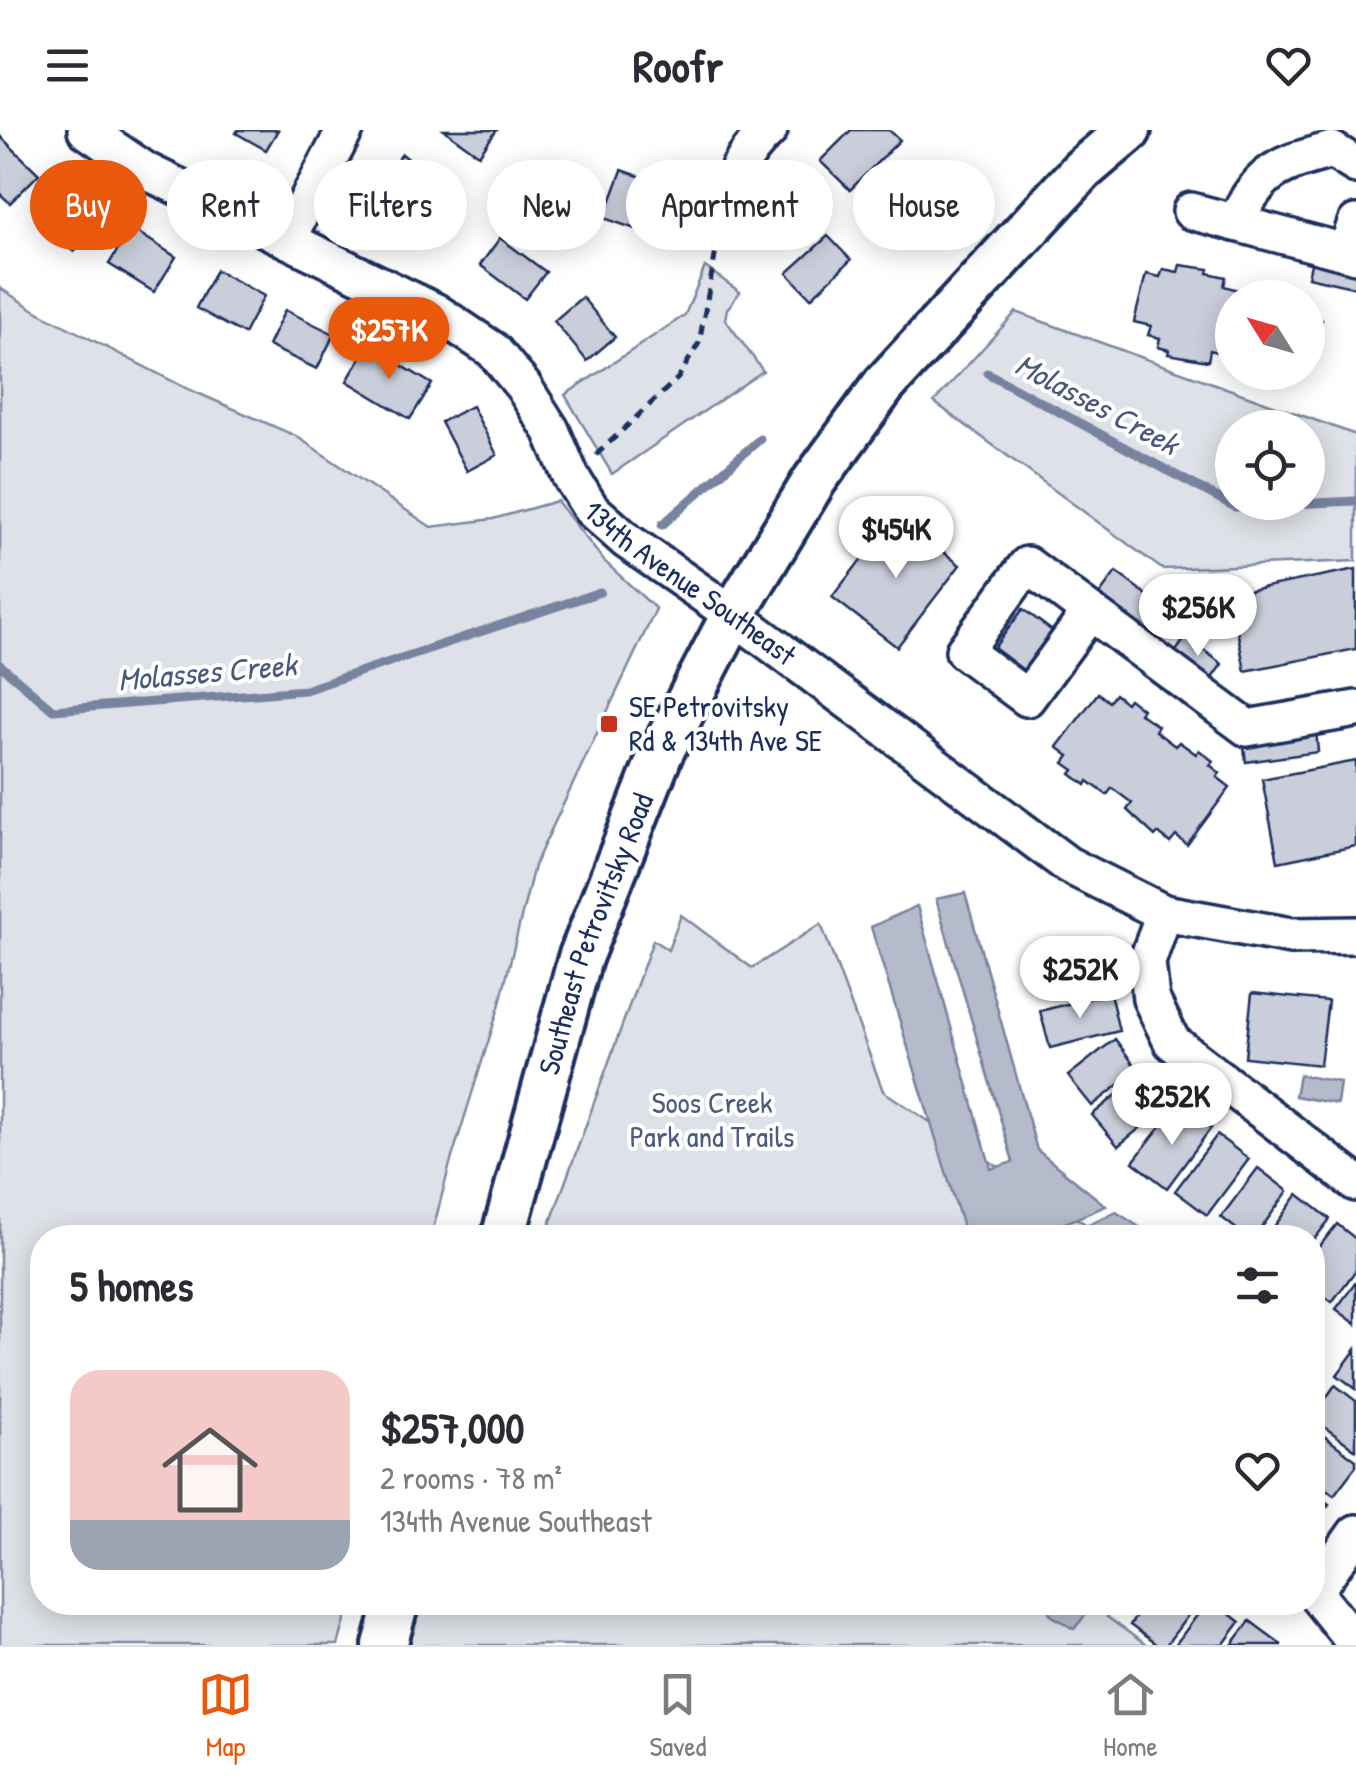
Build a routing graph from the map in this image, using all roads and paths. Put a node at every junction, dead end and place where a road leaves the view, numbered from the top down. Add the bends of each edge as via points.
1 (86, 130) edge
2 (344, 130) edge
3 (768, 130) edge
4 (1129, 130) edge
5 (744, 160) edge
6 (1356, 165) edge
7 (167, 181) edge
8 (1191, 211) dead end
9 (1235, 223) junction
10 (294, 226) edge
11 (294, 242) edge
12 (1353, 243) edge
13 (716, 250) edge
14 (571, 476) junction
15 (1090, 612) dead end
16 (733, 615) junction
17 (1356, 710) edge
18 (1164, 913) junction
19 (1356, 934) edge
20 (1356, 1183) edge
21 (507, 1225) edge
22 (1356, 1533) edge
23 (1325, 1576) edge
24 (1325, 1607) edge
25 (393, 1615) edge
26 (1356, 1644) edge
27 (385, 1645) edge

1 - 7 street, 134th Avenue Southeast
2 - 10 street
3 - 5 street
4 - 16 main road, Southeast Petrovitsky Road via 1082,170 884,385 814,481
6 - 9 street via 1332,150 1280,165 1249,194
8 - 9 street
9 - 12 street
11 - 14 street, 134th Avenue Southeast via 436,312 493,350 551,430
13 - 14 path via 700,344 653,404
14 - 16 street, 134th Avenue Southeast via 590,509 627,541
15 - 17 street via 1248,728
16 - 18 street, 134th Avenue Southeast via 1068,864
16 - 21 main road, Southeast Petrovitsky Road via 661,752 580,958
18 - 19 street, 134th Avenue Southeast via 1291,936
18 - 20 street via 1147,962 1151,999 1172,1042
22 - 23 street
24 - 26 street
25 - 27 main road

